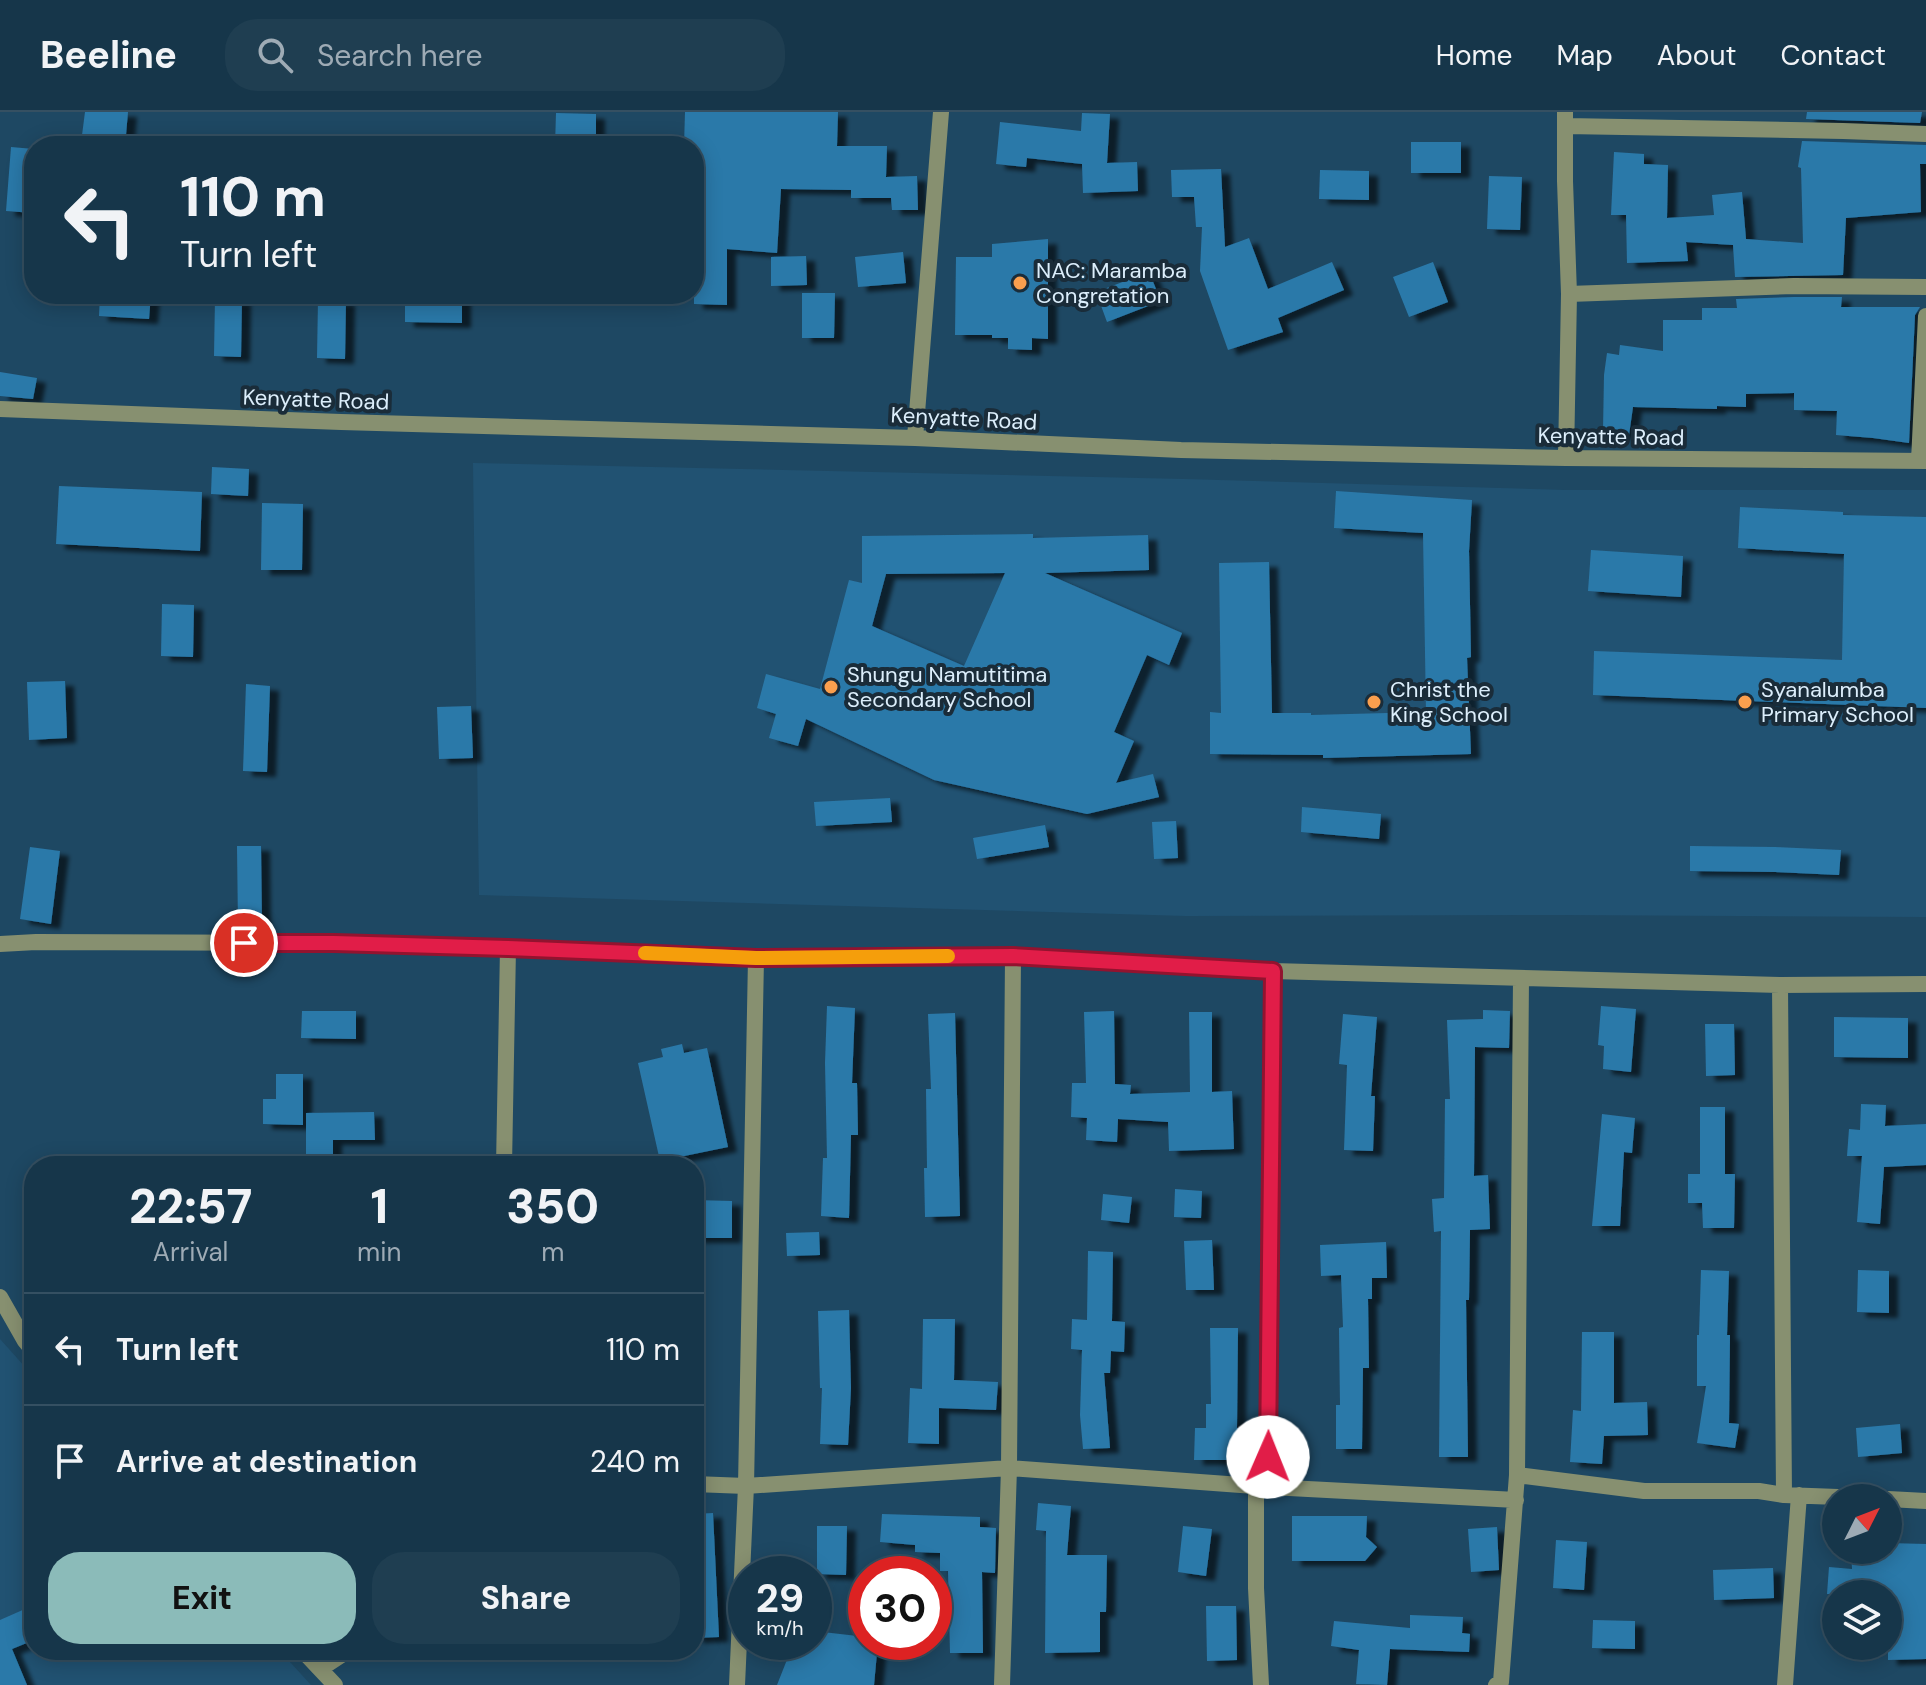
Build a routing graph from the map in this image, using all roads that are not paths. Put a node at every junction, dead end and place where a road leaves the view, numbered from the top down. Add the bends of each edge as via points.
1 (941, 112) edge
2 (1566, 119) edge
3 (1926, 134) edge
4 (1926, 287) edge
5 (1569, 294) junction
6 (1926, 316) edge
7 (0, 409) edge
8 (915, 438) junction
9 (1566, 458) junction
10 (1923, 461) edge
11 (0, 944) edge
12 (508, 948) junction
13 (1013, 956) junction
14 (756, 958) junction
15 (1273, 971) junction
16 (1521, 978) junction
17 (1926, 984) edge
18 (1780, 985) junction
19 (504, 1156) edge
20 (0, 1297) edge
21 (24, 1339) edge
22 (1009, 1468) junction
23 (1517, 1475) junction
24 (704, 1484) edge
25 (746, 1486) junction
26 (1262, 1487) junction
27 (1792, 1495) junction
28 (1822, 1496) edge
29 (1516, 1500) junction
30 (1902, 1500) edge
31 (1926, 1501) edge
32 (311, 1660) edge
33 (334, 1660) edge
34 (320, 1669) junction
35 (1500, 1684) edge
36 (335, 1685) edge
37 (737, 1685) edge
38 (1002, 1685) edge
39 (1261, 1685) edge
40 (1785, 1685) edge

1 - 8 street
2 - 3 street
2 - 5 street
4 - 5 street
5 - 9 street
6 - 10 street
7 - 8 street, Kenyatte Road
8 - 9 street, Kenyatte Road
9 - 10 street, Kenyatte Road
11 - 12 street
12 - 14 street
12 - 19 street
13 - 14 street
13 - 15 street
13 - 22 street
14 - 25 street
15 - 16 street
15 - 26 street
16 - 18 street
16 - 23 street
17 - 18 street
18 - 27 street
20 - 21 street
22 - 25 street
22 - 26 street
22 - 38 street
23 - 27 street via 1644,1491
23 - 29 street
24 - 25 street
25 - 37 street
26 - 29 street
26 - 39 street via 1256,1588
27 - 28 street
27 - 40 street
29 - 35 street
30 - 31 street
32 - 34 street
33 - 34 street
34 - 36 street

